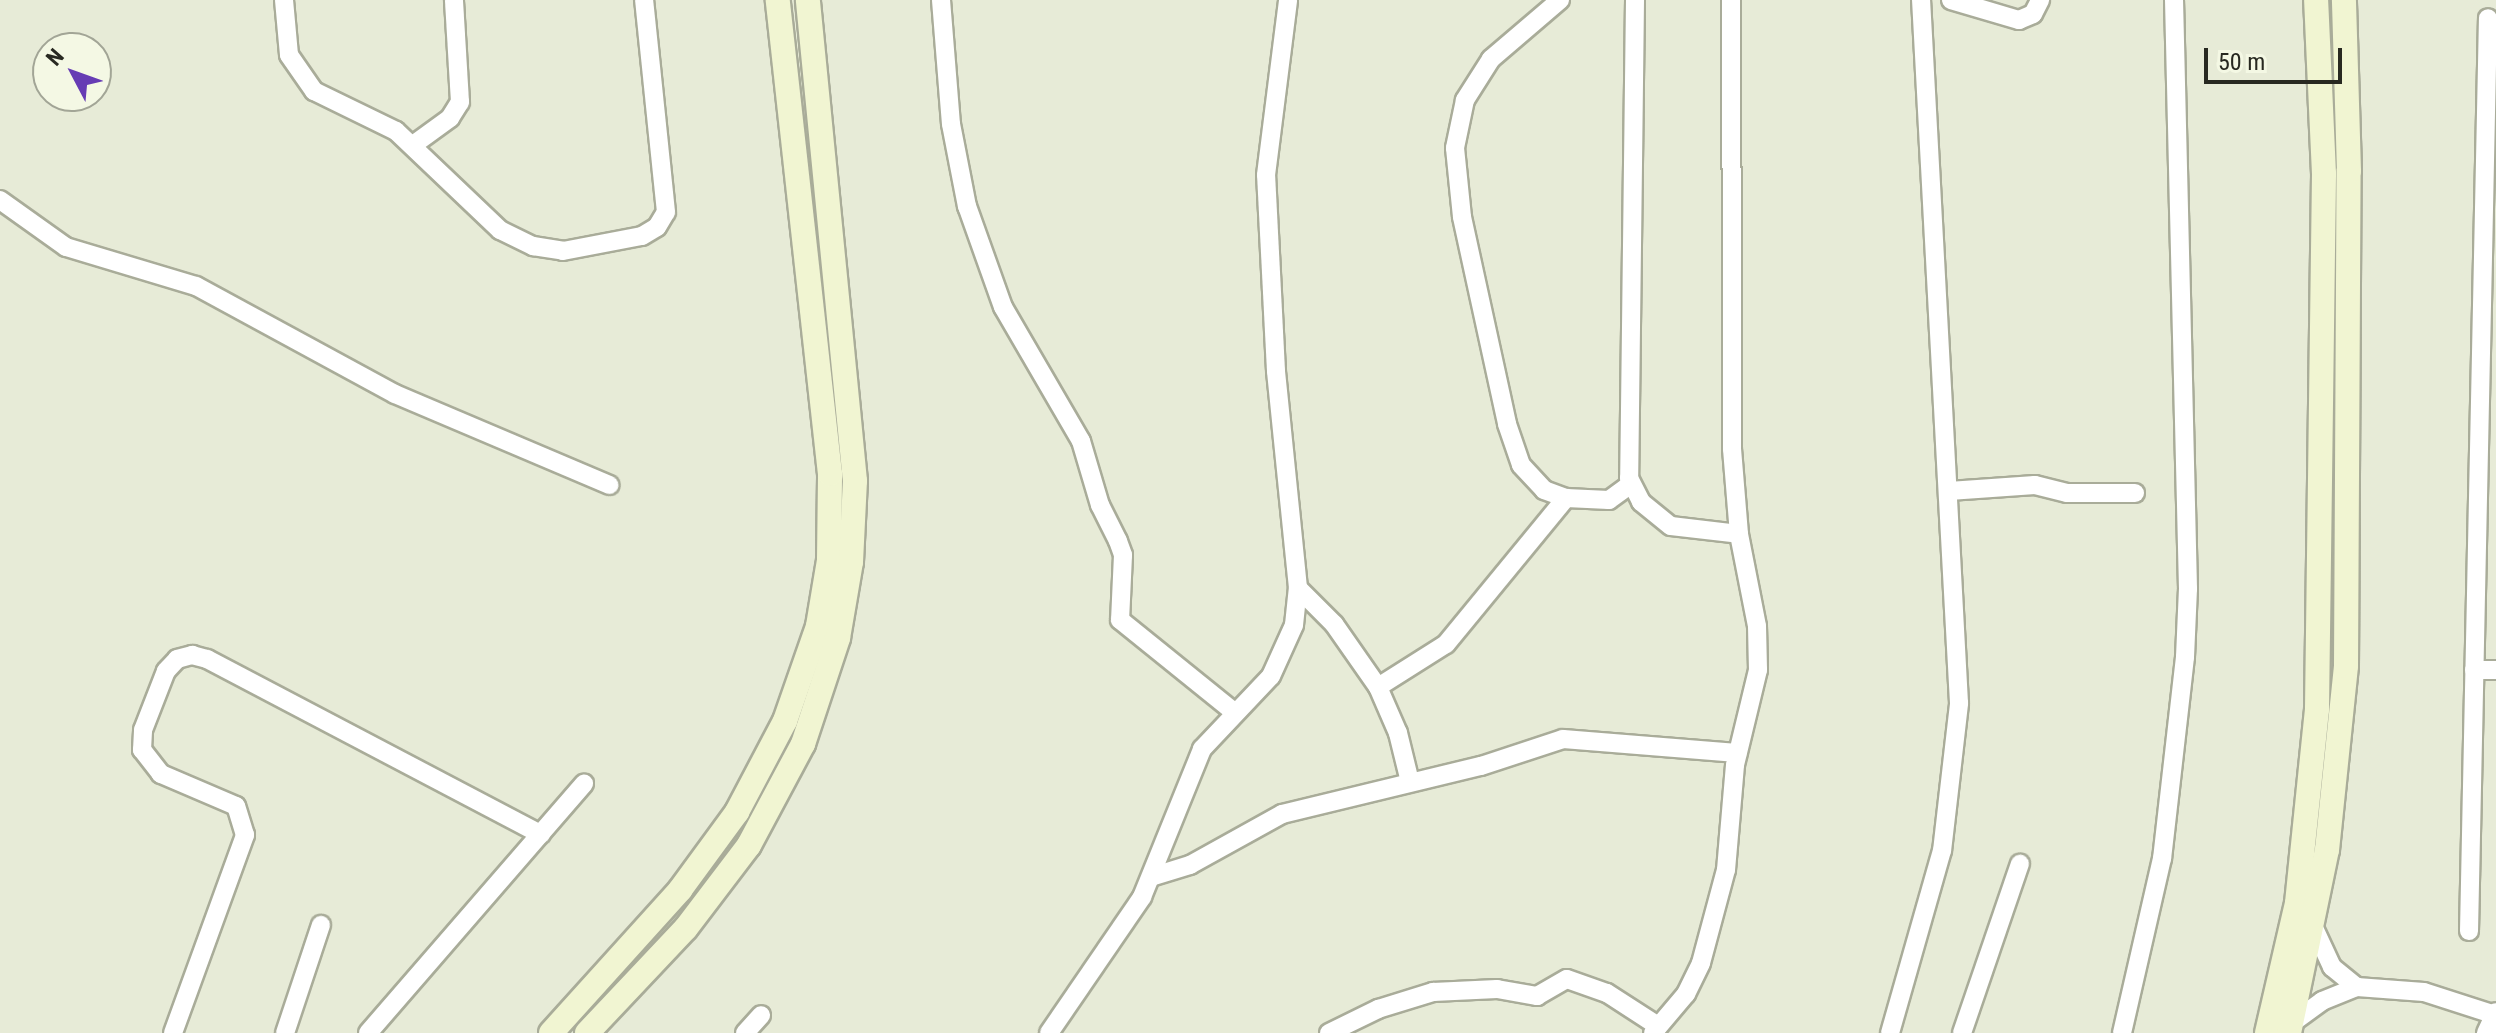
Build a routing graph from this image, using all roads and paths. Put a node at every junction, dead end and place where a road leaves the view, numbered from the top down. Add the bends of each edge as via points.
1 (284, 0) edge
2 (454, 0) edge
3 (644, 0) edge
4 (778, 0) edge
5 (808, 0) edge
6 (941, 0) edge
7 (1288, 0) edge
8 (1560, 0) edge
9 (1635, 0) edge
10 (1731, 0) edge
11 (1921, 0) edge
12 (1951, 0) edge
13 (2040, 0) edge
14 (2174, 0) edge
15 (2316, 0) edge
16 (2344, 0) edge
17 (2488, 18) dead end
18 (2492, 92) edge
19 (413, 145) junction
20 (0, 200) edge
21 (1631, 484) junction
22 (609, 485) dead end
23 (1949, 491) junction
24 (2135, 493) dead end
25 (1566, 498) junction
26 (1739, 534) junction
27 (1298, 588) junction
28 (2474, 670) junction
29 (2496, 670) edge
30 (1378, 687) junction
31 (1234, 712) junction
32 (1737, 753) junction
33 (1410, 782) junction
34 (584, 784) dead end
35 (541, 834) junction
36 (2020, 864) dead end
37 (1151, 877) junction
38 (321, 925) dead end
39 (2314, 928) junction
40 (2469, 931) dead end
41 (2357, 987) junction
42 (2495, 1013) edge
43 (761, 1015) dead end
44 (2290, 1028) edge
45 (1656, 1030) edge
46 (173, 1033) edge
47 (285, 1033) edge
48 (368, 1033) edge
49 (551, 1033) edge
50 (587, 1033) edge
51 (745, 1033) edge
52 (1049, 1033) edge
53 (1329, 1033) edge
54 (1890, 1033) edge
55 (1962, 1033) edge
56 (2122, 1033) edge
57 (2267, 1033) edge
58 (2486, 1033) edge

1 - 19 street via 289,55 305,84
2 - 19 street via 460,102 450,118
3 - 19 street via 667,199 662,220 650,232 588,250 533,246 483,218
4 - 49 street via 830,474 829,560 818,626 785,721 737,812 680,890
5 - 50 street via 855,481 851,562 838,638 803,744 749,845 686,928
6 - 31 street via 951,124 967,206 1003,307 1081,441 1100,505 1118,541 1123,555 1120,620
7 - 27 street via 1266,175 1276,371
8 - 25 street via 1481,72 1465,100 1455,148 1462,217 1510,439 1529,476 1544,490
9 - 21 street via 1627,459
10 - 26 street via 1732,449
11 - 23 street
12 - 13 street via 2019,20 2033,14
14 - 56 street via 2188,589 2185,657 2162,859
15 - 57 street via 2324,174 2317,709 2297,903
16 - 39 street via 2349,171 2346,666 2336,789
17 - 18 street
18 - 28 street
20 - 22 street via 66,247 196,286 395,394
21 - 25 street via 1609,500
21 - 26 street via 1650,513 1671,526
23 - 24 street via 2035,485 2067,493
23 - 54 street via 1958,653 1952,789 1932,897
25 - 30 street via 1460,630 1430,657
26 - 32 street via 1758,648 1755,692
27 - 30 street via 1334,624
27 - 31 street via 1294,625 1280,660
28 - 29 street
28 - 40 street
30 - 33 street
31 - 37 street via 1193,764
32 - 33 street via 1582,736
32 - 45 street via 1726,870 1701,963 1686,994
33 - 37 street via 1282,814 1190,865
34 - 35 street
35 - 46 street via 207,659 177,659 166,671 143,730 142,750 161,774 236,806 245,835
35 - 48 street
36 - 55 street
37 - 52 street via 1117,938
38 - 47 street
39 - 41 street via 2332,967
39 - 44 street
41 - 42 street via 2424,992
41 - 44 street via 2322,1001
42 - 58 street
43 - 51 street
45 - 53 street via 1607,993 1567,979 1537,996 1497,989 1433,992 1378,1009

